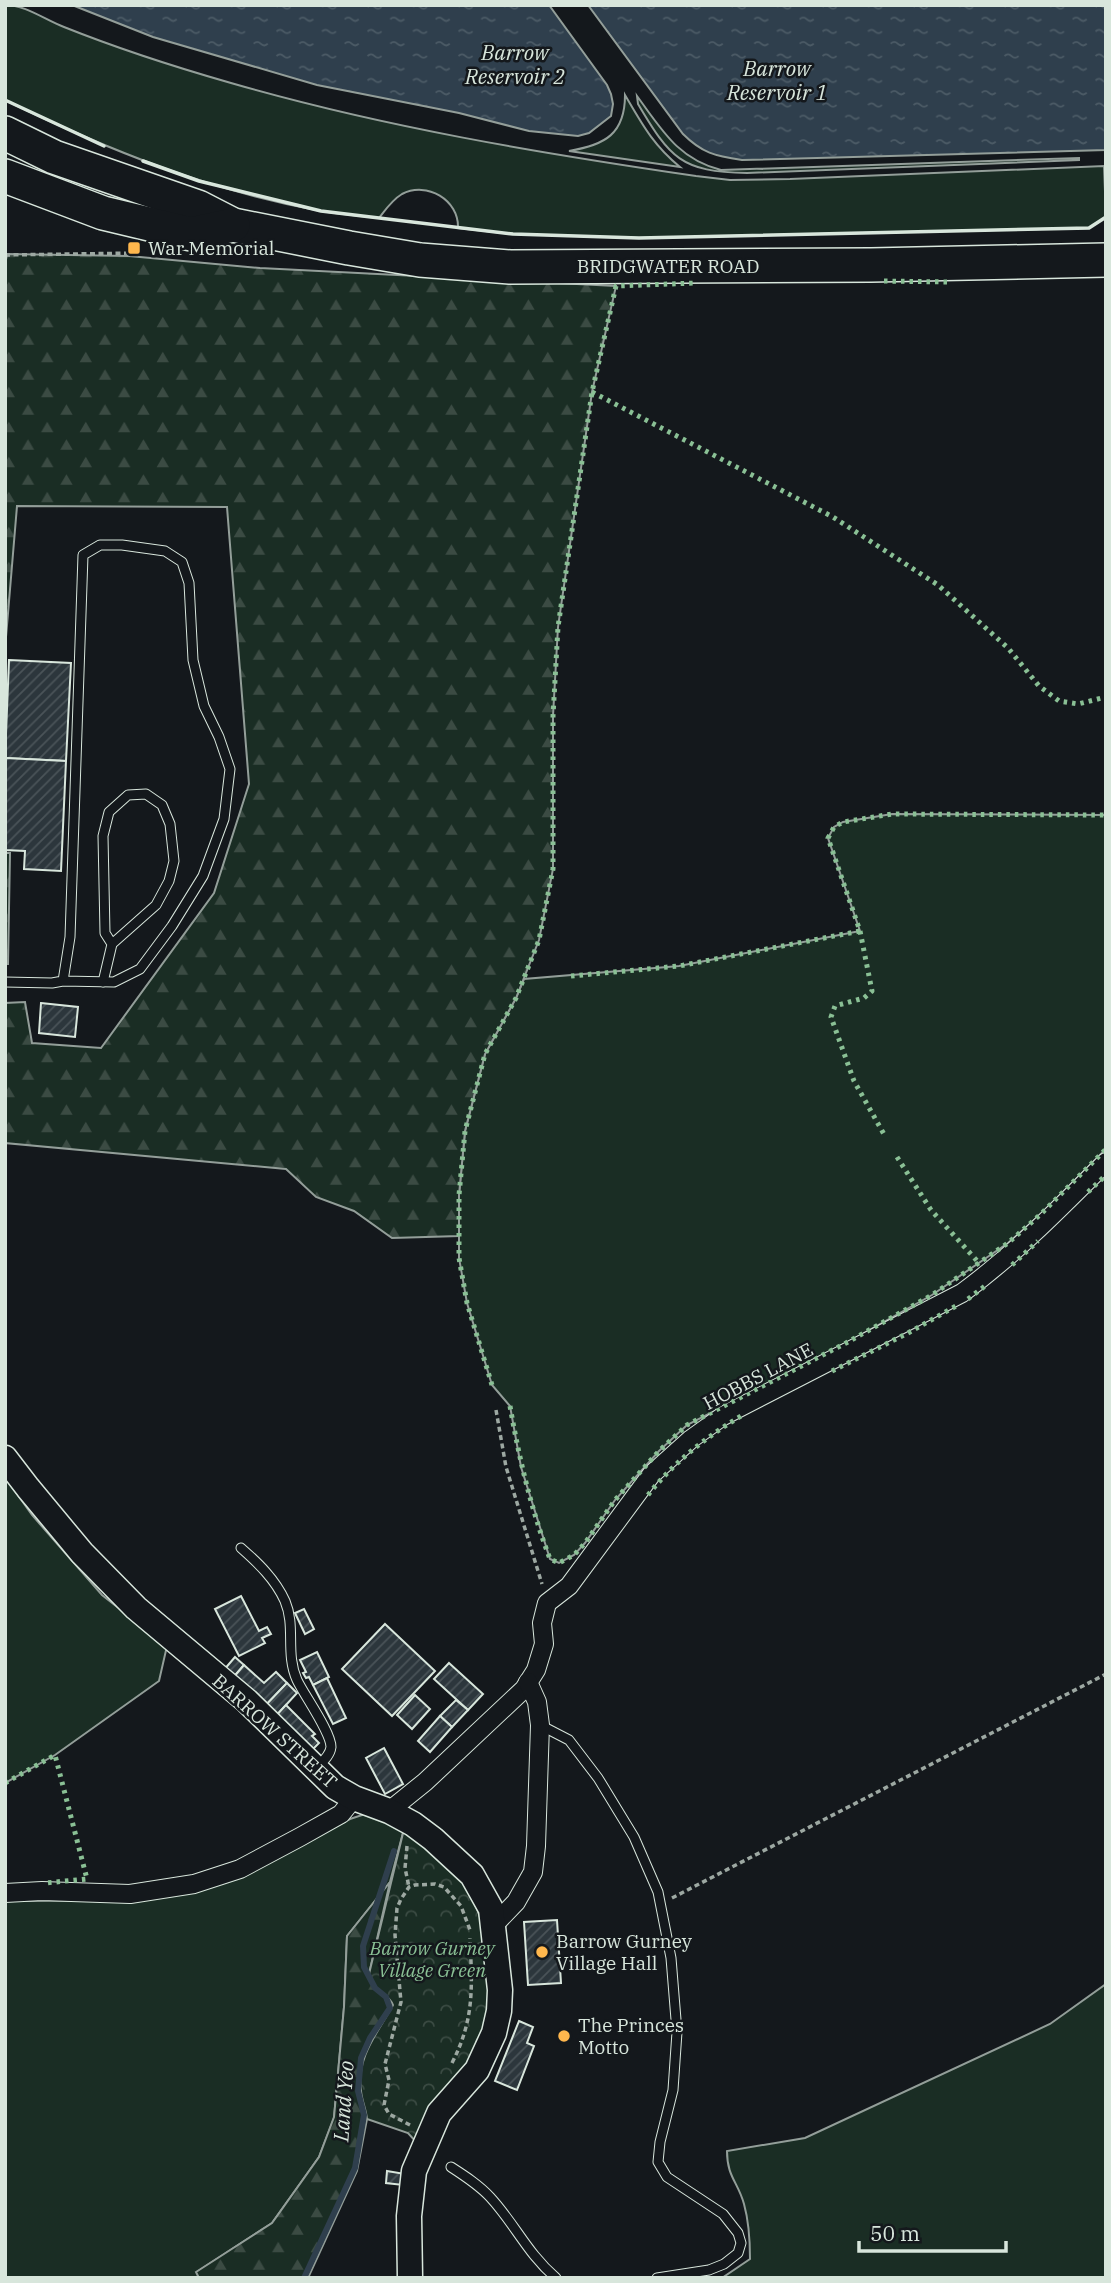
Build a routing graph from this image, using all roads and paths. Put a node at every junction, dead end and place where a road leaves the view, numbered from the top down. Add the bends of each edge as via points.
1 (5, 119) edge
2 (5, 133) edge
3 (54, 157) junction
4 (6, 172) edge
5 (198, 207) junction
6 (141, 223) junction
7 (233, 225) junction
8 (5, 255) edge
9 (1106, 260) edge
10 (112, 944) junction
11 (63, 981) junction
12 (5, 982) edge
13 (103, 982) junction
14 (1106, 1162) edge
15 (496, 1410) dead end
16 (5, 1458) edge
17 (241, 1548) dead end
18 (547, 1603) junction
19 (1106, 1674) edge
20 (528, 1682) junction
21 (540, 1725) junction
22 (315, 1769) junction
23 (354, 1798) junction
24 (389, 1811) junction
25 (413, 1824) junction
26 (409, 1887) junction
27 (5, 1893) edge
28 (660, 1904) junction
29 (494, 1925) junction
30 (451, 2065) dead end
31 (419, 2125) junction
32 (452, 2167) dead end
33 (410, 2278) edge
34 (556, 2278) edge
35 (657, 2278) edge

1 - 5 highway via 173,190
2 - 3 highway, BRIDGWATER ROAD
3 - 4 highway
3 - 5 highway, BRIDGWATER ROAD
4 - 6 highway, BRIDGWATER ROAD via 79,206
5 - 7 highway, BRIDGWATER ROAD
6 - 7 highway, BRIDGWATER ROAD via 191,234
6 - 8 path via 136,253
7 - 9 highway, BRIDGWATER ROAD via 408,258 510,267
10 - 10 lane via 156,905 174,861 170,824 162,805 146,794 128,795 109,812 103,836 105,933
10 - 13 lane
11 - 12 lane
11 - 13 lane
11 - 13 lane via 70,937 83,555 100,545 122,545 165,551 182,562 189,583 193,660 204,706 230,769 224,820 203,876 140,969 114,982
14 - 18 street, HOBBS LANE via 1040,1228 962,1293 723,1416 691,1439 651,1475 569,1586
15 - 18 path via 506,1467
16 - 22 main road, BARROW STREET via 111,1584 247,1701
17 - 22 lane via 265,1569 285,1601 289,1653 297,1679 331,1746
18 - 20 street via 542,1623 544,1644
19 - 28 path
20 - 21 street
20 - 24 street via 460,1750
21 - 28 lane via 569,1740 598,1778 634,1837
21 - 29 street via 533,1872 516,1902
22 - 23 main road, BARROW STREET
23 - 24 main road, BARROW STREET
23 - 27 street via 341,1814 300,1837 240,1869 194,1884 130,1894
24 - 25 main road, BARROW STREET
25 - 26 path via 405,1868
25 - 29 main road, BARROW STREET via 471,1875 491,1909
26 - 30 path via 444,1887 467,1917 472,1994 467,2031
26 - 31 path via 397,1908 395,1945 401,2002 385,2064 389,2080 384,2105 389,2114
28 - 35 lane via 671,1958 677,2032 673,2090 658,2162 667,2177 723,2214 741,2243 738,2253 724,2264
29 - 31 main road, BARROW STREET via 500,1990 494,2033 477,2070 439,2113
31 - 33 main road, BARROW STREET via 409,2216
32 - 34 lane via 491,2198 537,2261

